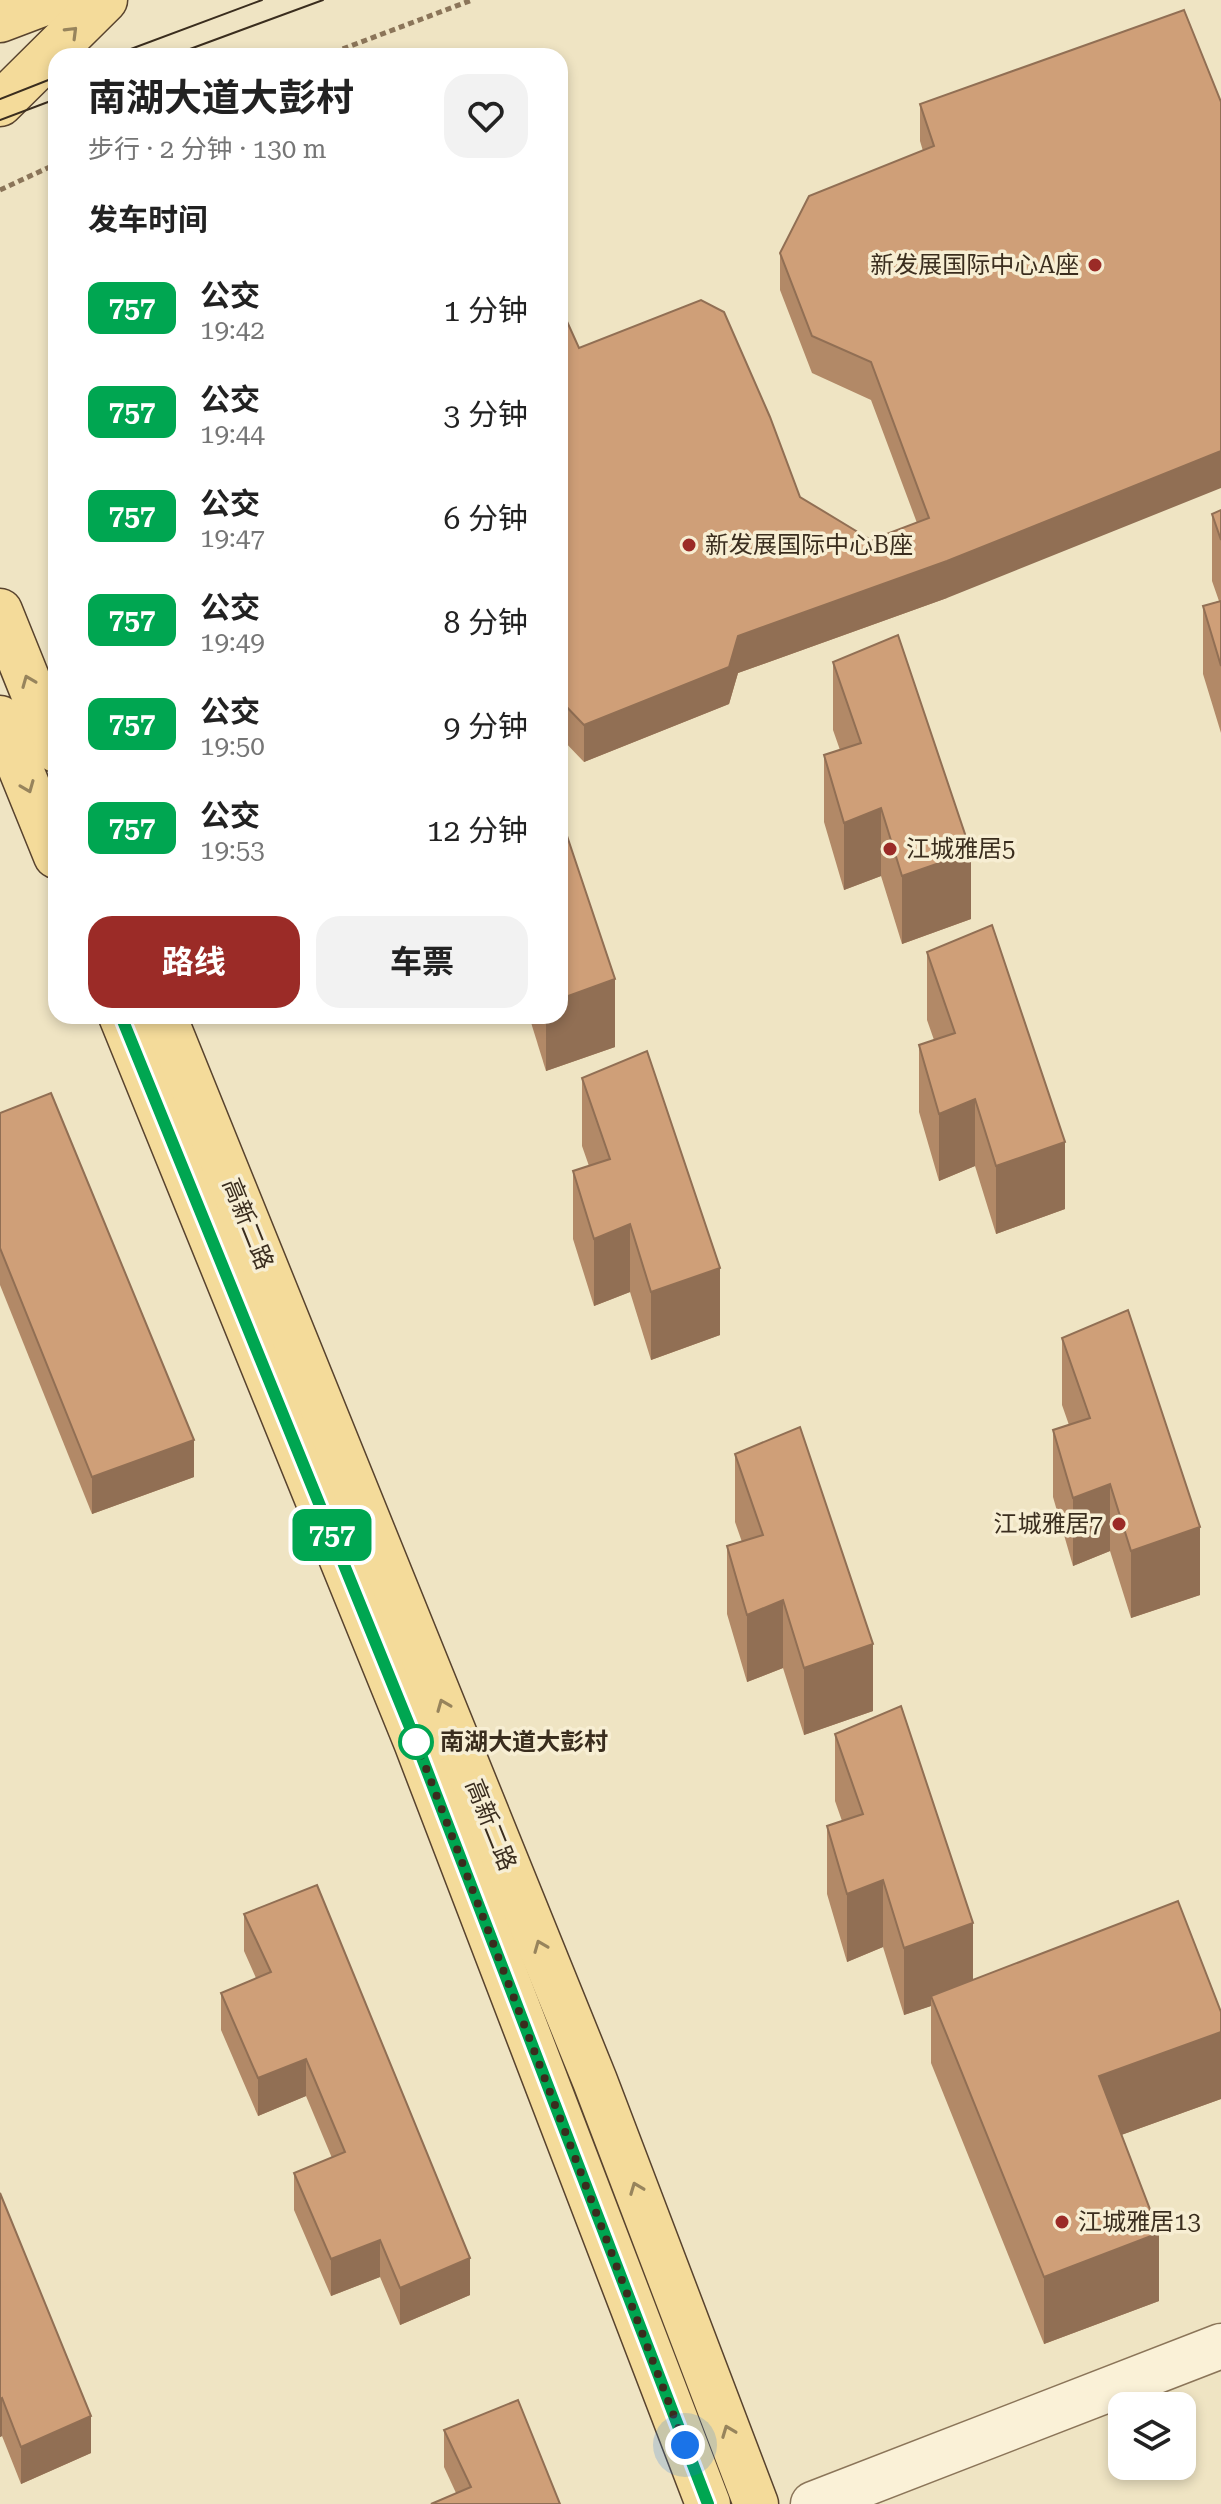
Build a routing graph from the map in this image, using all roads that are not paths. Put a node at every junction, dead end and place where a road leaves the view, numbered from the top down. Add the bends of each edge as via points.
1 (53, 0) edge
2 (105, 0) edge
3 (0, 20) edge
4 (57, 48) edge
5 (48, 56) edge
6 (0, 104) edge
7 (0, 611) edge
8 (0, 718) edge
9 (48, 730) edge
10 (48, 836) edge
11 (124, 1024) edge
12 (167, 1024) edge
13 (1221, 2346) edge
14 (708, 2504) edge
15 (756, 2504) edge
16 (813, 2504) edge

1 - 3 main road
4 -> 2 main road
6 -> 5 main road
9 -> 7 main road
8 -> 10 main road
11 - 14 main road, 高新二路 via 416,1742
15 -> 12 main road, 高新二路 via 595,2081
13 - 16 street

